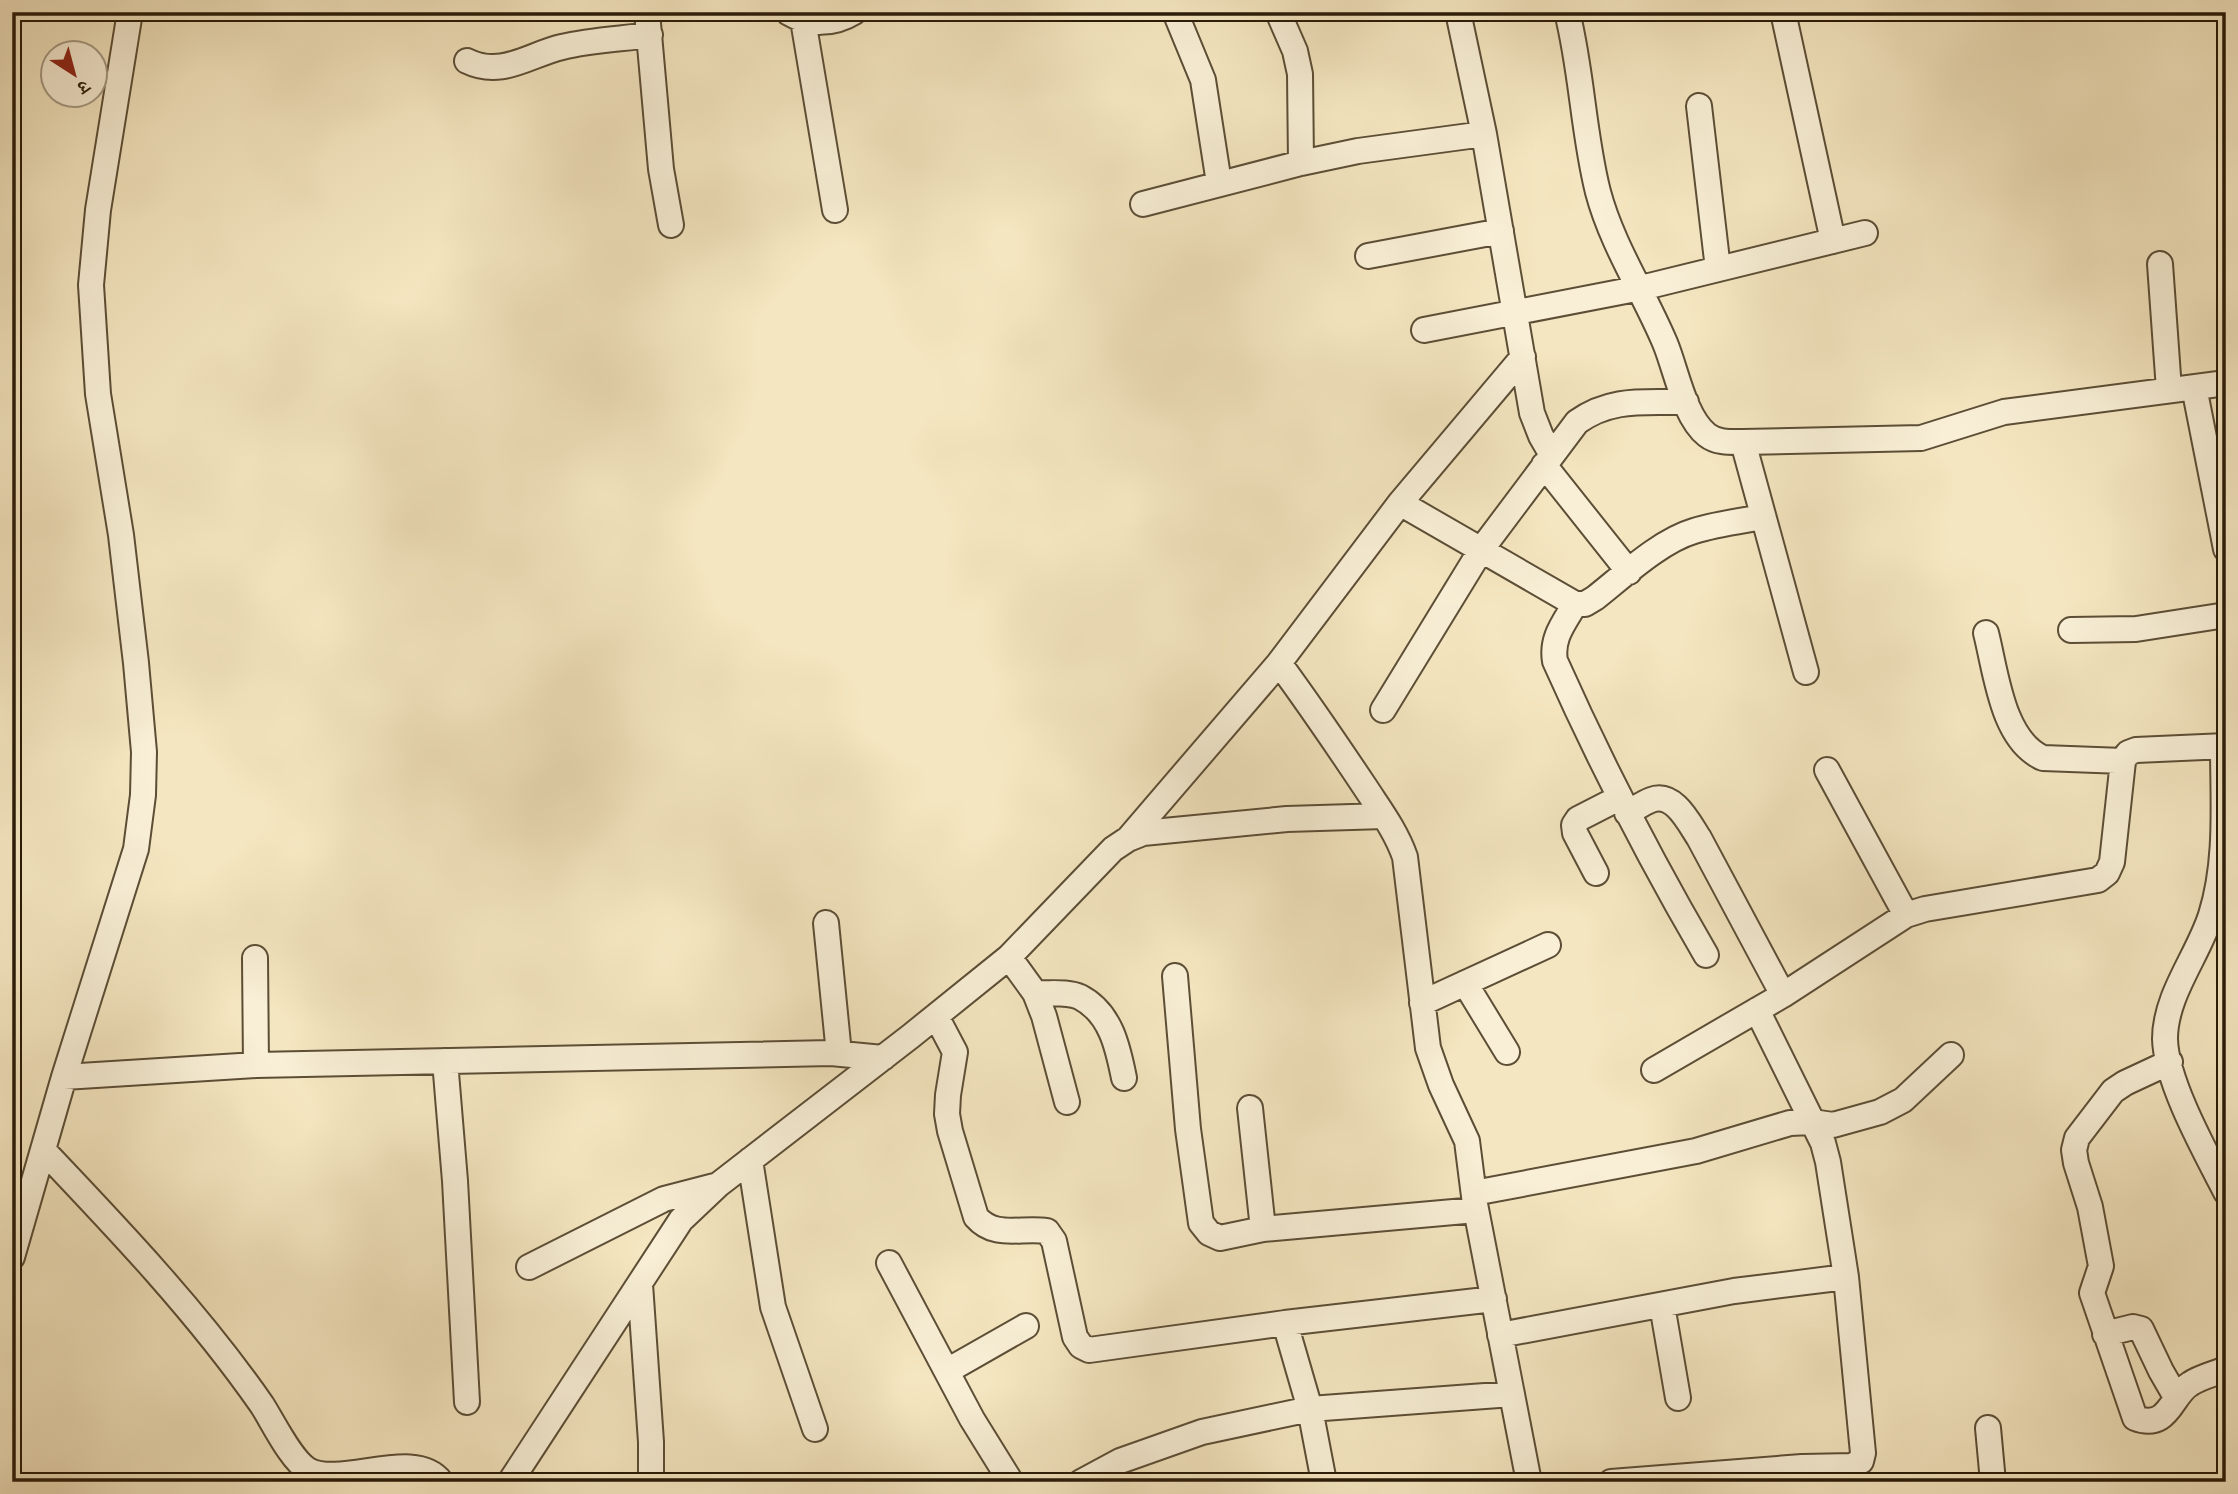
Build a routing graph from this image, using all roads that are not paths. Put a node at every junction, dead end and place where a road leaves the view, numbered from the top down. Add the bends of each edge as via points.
1 (130, 12) edge
2 (854, 12) edge
3 (1175, 12) edge
4 (1278, 12) edge
5 (1458, 12) edge
6 (1567, 12) edge
7 (1783, 12) edge
8 (796, 16) edge
9 (648, 24) edge
10 (467, 61) dead end
11 (1699, 106) dead end
12 (1485, 134) junction
13 (1300, 163) junction
14 (1219, 183) junction
15 (1143, 204) dead end
16 (835, 210) dead end
17 (671, 225) dead end
18 (1501, 231) junction
19 (1865, 233) dead end
20 (1833, 241) junction
21 (1368, 257) dead end
22 (2160, 264) dead end
23 (1718, 269) junction
24 (1641, 288) junction
25 (1515, 314) junction
26 (1424, 330) dead end
27 (1522, 357) junction
28 (2226, 383) edge
29 (2194, 387) junction
30 (2169, 390) junction
31 (1686, 402) junction
32 (1743, 442) junction
33 (1548, 460) junction
34 (1400, 503) junction
35 (1763, 517) junction
36 (2226, 549) edge
37 (1481, 550) junction
38 (1629, 572) junction
39 (1575, 604) junction
40 (2226, 615) edge
41 (2071, 630) dead end
42 (1986, 633) dead end
43 (1279, 663) junction
44 (1806, 671) dead end
45 (1384, 710) dead end
46 (2225, 746) edge
47 (2123, 761) junction
48 (1827, 770) dead end
49 (1623, 805) junction
50 (1384, 816) junction
51 (1128, 839) junction
52 (1596, 873) dead end
53 (1906, 915) junction
54 (826, 923) dead end
55 (1548, 945) dead end
56 (1706, 955) dead end
57 (1009, 957) junction
58 (255, 958) dead end
59 (1175, 975) dead end
60 (1465, 983) junction
61 (1035, 993) junction
62 (1783, 995) junction
63 (1422, 1003) junction
64 (1758, 1010) junction
65 (936, 1017) junction
66 (1507, 1052) dead end
67 (839, 1054) junction
68 (2168, 1054) junction
69 (1951, 1055) dead end
70 (883, 1058) junction
71 (445, 1061) junction
72 (256, 1065) junction
73 (1654, 1070) dead end
74 (64, 1077) junction
75 (1124, 1078) dead end
76 (1068, 1102) dead end
77 (1250, 1108) dead end
78 (1812, 1122) junction
79 (43, 1150) junction
80 (750, 1160) junction
81 (718, 1185) junction
82 (2226, 1192) edge
83 (1475, 1201) junction
84 (1264, 1229) junction
85 (12, 1257) edge
86 (890, 1263) dead end
87 (529, 1267) dead end
88 (1846, 1277) junction
89 (640, 1284) junction
90 (1493, 1299) junction
91 (1662, 1305) junction
92 (1285, 1323) junction
93 (1026, 1326) dead end
94 (2105, 1334) junction
95 (1500, 1335) junction
96 (2226, 1369) edge
97 (947, 1371) junction
98 (1512, 1394) junction
99 (2176, 1397) junction
100 (1678, 1398) dead end
101 (467, 1402) dead end
102 (1310, 1409) junction
103 (1988, 1428) dead end
104 (816, 1429) dead end
105 (1803, 1475) edge
106 (441, 1482) edge
107 (510, 1482) edge
108 (651, 1482) edge
109 (1011, 1482) edge
110 (1081, 1482) edge
111 (1324, 1482) edge
112 (1529, 1482) edge
113 (1611, 1482) edge
114 (1993, 1482) edge

1 - 74 street via 98,211 91,285 98,394 136,663 143,795 136,849
2 - 8 street via 820,23
3 - 14 street via 1203,80
4 - 13 street via 1300,74
5 - 12 street
6 - 24 street via 1606,220
7 - 20 street
8 - 16 street
9 - 10 street via 509,65 488,69
9 - 17 street via 661,169
11 - 23 street
12 - 13 street
12 - 18 street
13 - 14 street
14 - 15 street
18 - 21 street
18 - 25 street
19 - 20 street
20 - 23 street
22 - 30 street
23 - 24 street
24 - 25 street
24 - 31 street
25 - 26 street
25 - 27 street
27 - 33 street via 1535,424
27 - 34 street
28 - 29 street
29 - 30 street
29 - 36 street
30 - 32 street via 1979,419 1921,438
31 - 32 street via 1707,436 1721,442
31 - 33 street via 1616,403 1598,408 1577,422
32 - 35 street
33 - 37 street
33 - 38 street
34 - 37 street
34 - 43 street
35 - 38 street via 1694,531
35 - 44 street
37 - 39 street
37 - 45 street
38 - 39 street via 1585,604
39 - 49 street via 1556,636 1555,660
40 - 41 street via 2136,629
42 - 47 street via 2006,710 2023,745 2043,758
43 - 50 street
43 - 51 street
46 - 47 street via 2136,750
46 - 68 street via 2224,838 2218,887 2203,937 2167,1023
47 - 53 street via 2112,862 2098,880
48 - 53 street
49 - 52 street via 1578,819 1574,825
49 - 56 street
49 - 62 street via 1662,798 1683,814
50 - 51 street via 1274,820 1143,833
50 - 63 street via 1405,857
51 - 57 street
53 - 62 street
54 - 67 street
55 - 60 street
57 - 61 street
57 - 65 street
58 - 72 street
59 - 84 street via 1201,1223 1220,1238
60 - 63 street
60 - 66 street
61 - 75 street via 1080,997 1094,1009 1118,1046
61 - 76 street
62 - 64 street
63 - 83 street via 1428,1048 1466,1141
64 - 73 street
64 - 78 street
65 - 70 street
65 - 92 street via 955,1052 947,1114 976,1217 994,1230 1047,1231 1054,1241 1075,1337 1081,1346 1089,1350
67 - 70 street
67 - 71 street
68 - 82 street via 2192,1124
68 - 94 street via 2113,1091 2077,1138 2074,1150 2101,1266 2092,1293
69 - 78 street via 1893,1106 1833,1125
70 - 80 street
71 - 72 street
71 - 101 street
72 - 74 street
74 - 79 street
77 - 84 street
78 - 83 street via 1790,1123 1696,1151
78 - 88 street via 1828,1162
79 - 85 street
79 - 106 street via 174,1290 306,1469 323,1474 428,1470
80 - 81 street
80 - 104 street via 773,1307
81 - 87 street via 664,1199
81 - 89 street via 681,1220
83 - 84 street
83 - 90 street
86 - 97 street
88 - 91 street
88 - 105 street via 1863,1453 1861,1461 1852,1466
89 - 107 street
89 - 108 street
90 - 92 street
90 - 95 street
91 - 95 street
91 - 100 street
92 - 102 street
93 - 97 street
94 - 99 street via 2141,1329
94 - 99 street via 2135,1418 2142,1421 2165,1415
95 - 98 street
96 - 99 street via 2189,1384
97 - 109 street
98 - 102 street
98 - 112 street
102 - 110 street via 1202,1432 1120,1461
102 - 111 street
103 - 114 street
105 - 113 street

